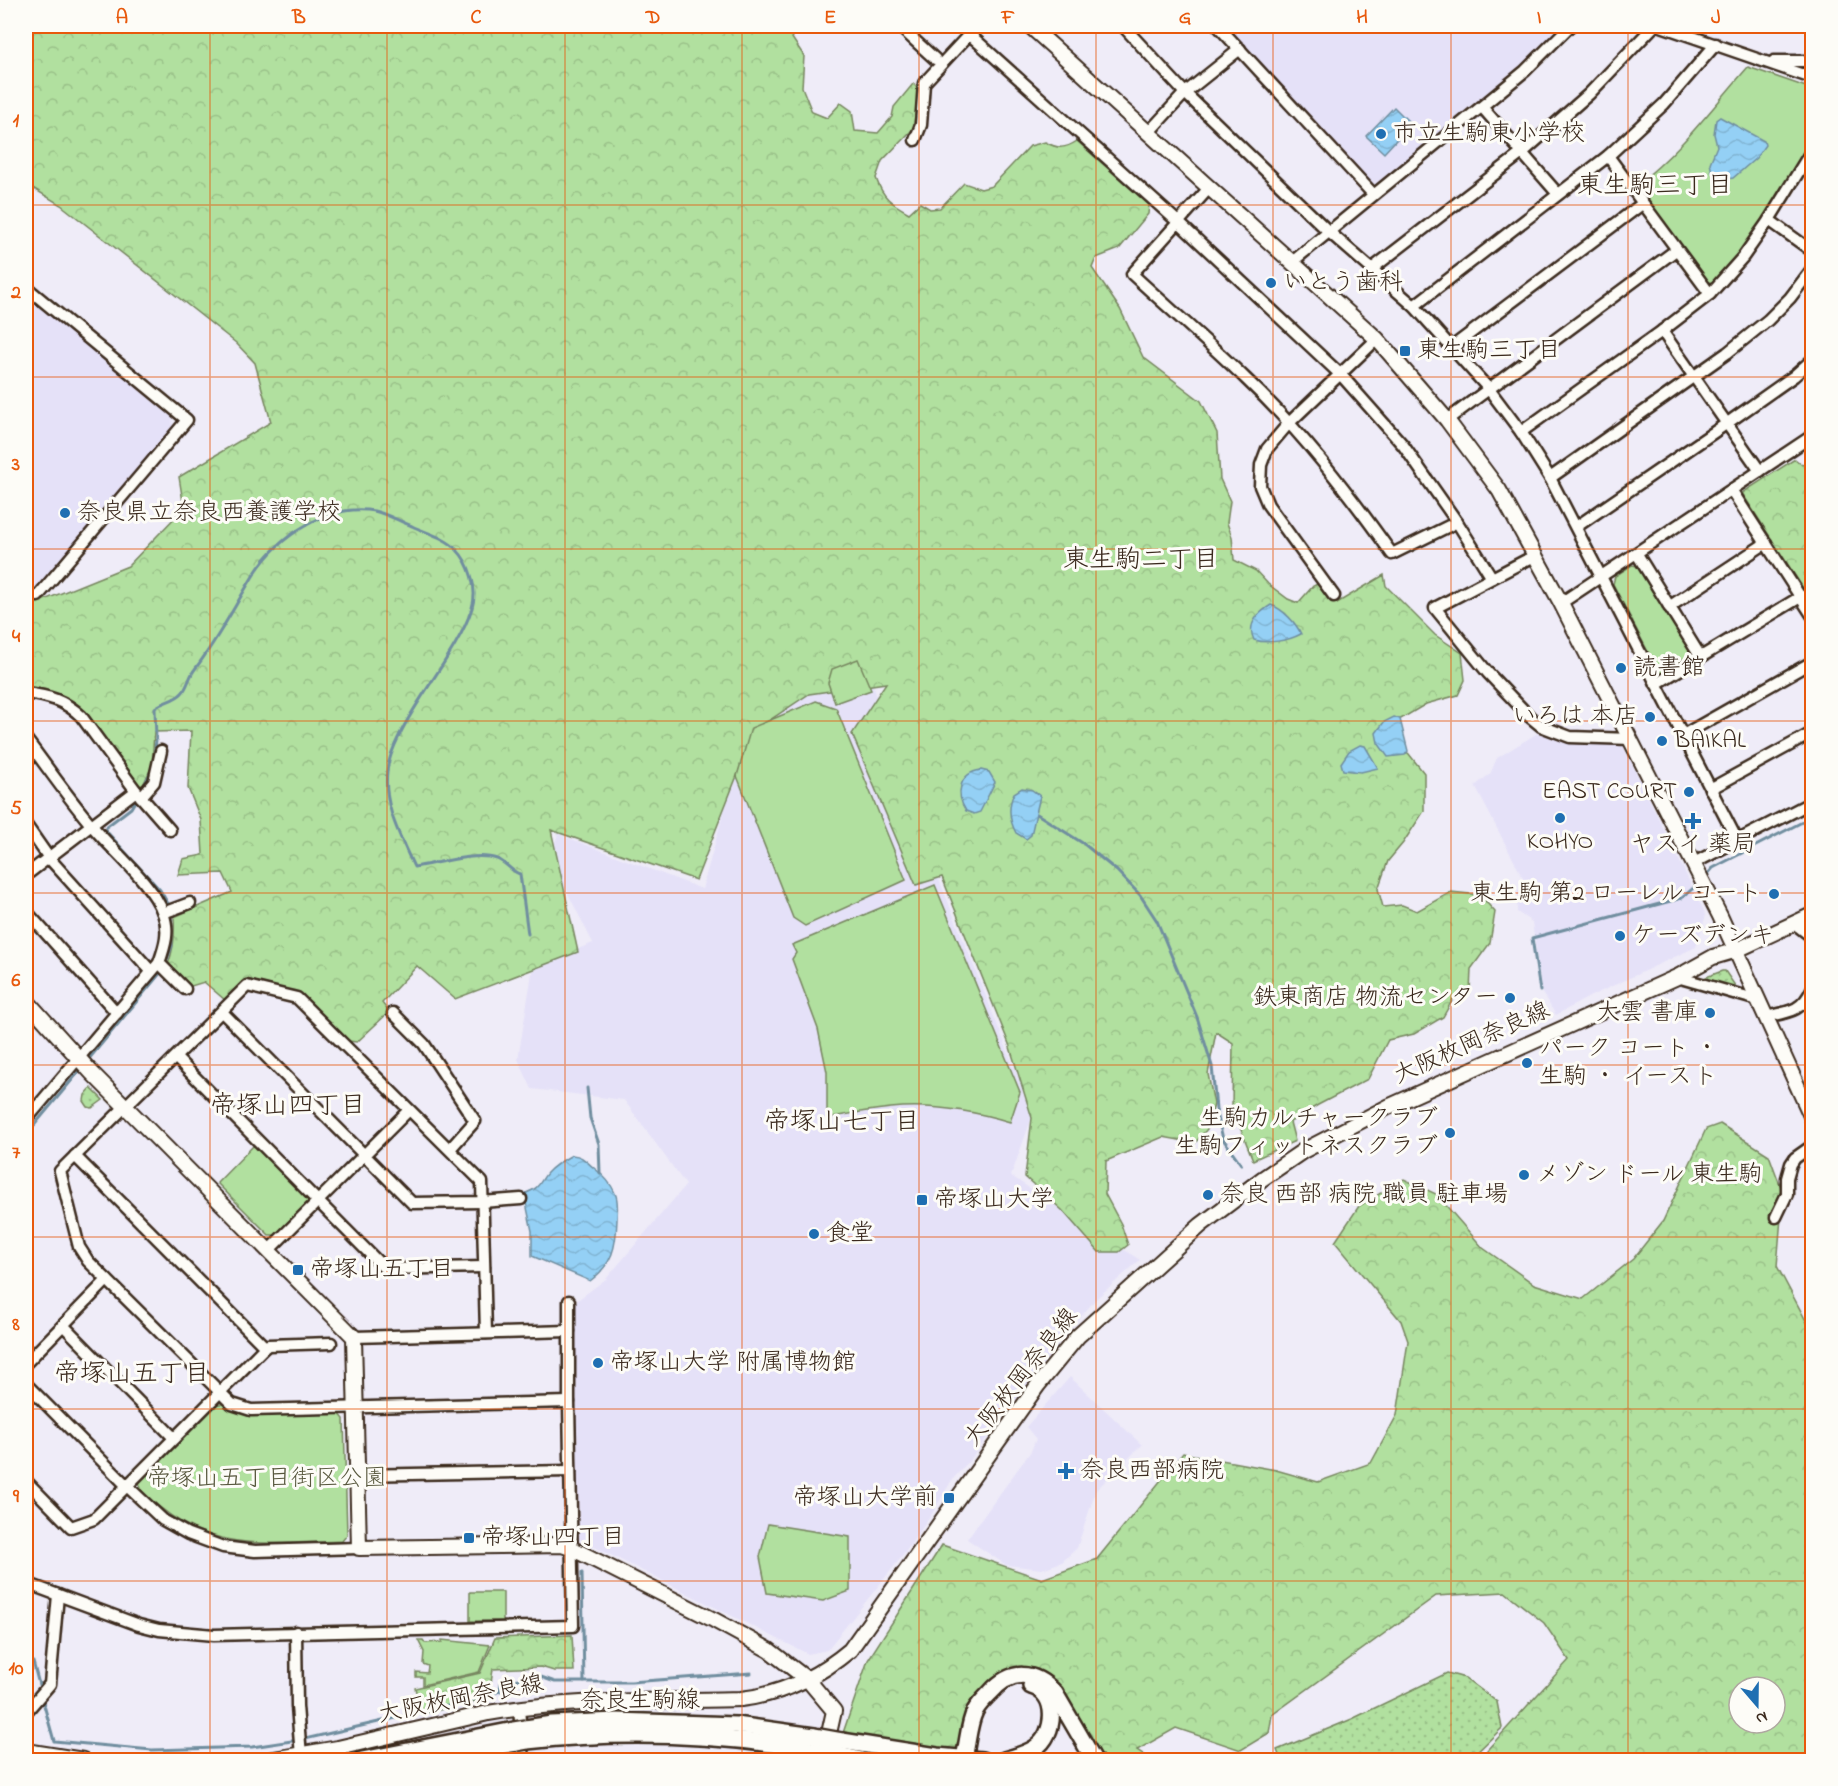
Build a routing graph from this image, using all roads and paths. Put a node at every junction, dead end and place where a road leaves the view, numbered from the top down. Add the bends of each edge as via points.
1 (899, 26) edge
2 (977, 26) edge
3 (1030, 26) edge
4 (1123, 26) edge
5 (1218, 26) edge
6 (1570, 26) edge
7 (1654, 26) edge
8 (1661, 26) edge
9 (1667, 26) edge
10 (969, 34) junction
11 (1716, 44) junction
12 (1240, 49) junction
13 (935, 59) dead end
14 (1765, 61) junction
15 (1812, 61) edge
16 (1812, 78) edge
17 (1185, 93) junction
18 (1482, 107) junction
19 (1149, 132) junction
20 (915, 140) dead end
21 (1812, 150) edge
22 (1522, 153) junction
23 (1608, 156) junction
24 (1210, 187) junction
25 (1373, 194) junction
26 (1558, 194) junction
27 (1642, 204) junction
28 (1769, 220) junction
29 (1178, 222) junction
30 (1328, 231) junction
31 (1676, 250) junction
32 (1812, 251) edge
33 (1292, 262) junction
34 (1373, 268) junction
35 (1812, 268) edge
36 (26, 287) edge
37 (1710, 294) junction
38 (1414, 306) junction
39 (1662, 331) junction
40 (1377, 339) junction
41 (1452, 346) junction
42 (1812, 360) edge
43 (1341, 375) junction
44 (1695, 378) junction
45 (1488, 388) junction
46 (1447, 420) junction
47 (1289, 423) junction
48 (1726, 424) junction
49 (1521, 432) junction
50 (1812, 436) edge
51 (1760, 471) junction
52 (1550, 478) junction
53 (1732, 491) junction
54 (1457, 522) junction
55 (1576, 526) junction
56 (1766, 543) junction
57 (1637, 554) junction
58 (1536, 555) junction
59 (1602, 577) junction
60 (1492, 578) junction
61 (38, 596) dead end
62 (1334, 596) dead end
63 (1802, 596) junction
64 (1562, 603) junction
65 (1669, 607) junction
66 (1812, 615) edge
67 (1700, 656) junction
68 (1812, 662) edge
69 (1656, 684) junction
70 (26, 693) edge
71 (1812, 733) edge
72 (1683, 735) junction
73 (26, 739) edge
74 (1631, 740) junction
75 (161, 751) dead end
76 (1710, 789) junction
77 (138, 794) junction
78 (1812, 802) edge
79 (26, 825) edge
80 (92, 826) junction
81 (170, 830) dead end
82 (1737, 840) junction
83 (49, 858) junction
84 (1694, 863) junction
85 (26, 875) edge
86 (190, 903) dead end
87 (26, 911) edge
88 (163, 913) junction
89 (1812, 915) edge
90 (1794, 923) junction
91 (1812, 937) edge
92 (1737, 950) junction
93 (155, 967) junction
94 (1677, 977) junction
95 (185, 989) dead end
96 (1812, 989) edge
97 (1758, 1000) junction
98 (27, 1006) edge
99 (222, 1012) junction
100 (117, 1013) junction
101 (393, 1013) dead end
102 (1766, 1017) junction
103 (176, 1058) junction
104 (79, 1059) junction
105 (125, 1106) junction
106 (409, 1110) junction
107 (1811, 1111) edge
108 (26, 1120) edge
109 (1812, 1146) edge
110 (450, 1149) junction
111 (75, 1156) junction
112 (365, 1156) junction
113 (521, 1199) dead end
114 (319, 1201) junction
115 (482, 1202) junction
116 (1776, 1218) dead end
117 (269, 1250) junction
118 (484, 1267) junction
119 (106, 1280) junction
120 (569, 1301) dead end
121 (63, 1325) junction
122 (569, 1331) junction
123 (486, 1333) junction
124 (354, 1337) junction
125 (332, 1343) dead end
126 (265, 1347) junction
127 (26, 1363) edge
128 (26, 1384) edge
129 (220, 1393) junction
130 (569, 1402) junction
131 (355, 1407) junction
132 (174, 1438) junction
133 (570, 1470) junction
134 (358, 1475) junction
135 (26, 1481) edge
136 (127, 1486) junction
137 (359, 1548) junction
138 (571, 1548) junction
139 (26, 1583) edge
140 (58, 1595) junction
141 (296, 1632) junction
142 (808, 1680) junction
143 (519, 1708) junction
144 (26, 1712) edge
145 (521, 1736) junction
146 (840, 1748) junction
147 (26, 1751) edge
148 (816, 1753) edge
149 (301, 1756) junction
150 (973, 1756) edge
151 (83, 1761) edge
152 (268, 1761) edge
153 (362, 1761) edge
154 (423, 1761) edge
155 (523, 1761) edge
156 (861, 1761) edge
157 (919, 1761) edge
158 (1004, 1761) edge
159 (1094, 1761) edge

1 - 13 street
2 - 10 street
3 - 19 street
4 - 17 street
5 - 12 street
6 - 18 street
7 - 22 street via 1589,94
8 - 9 street
9 - 11 street
10 - 20 street via 924,83 921,125
10 - 29 street
11 - 14 street
11 - 23 street via 1664,104
12 - 17 street
12 - 25 street
14 - 15 street
14 - 16 street
17 - 19 street
17 - 30 street
18 - 22 street
18 - 25 street
19 - 24 street
21 - 28 street
22 - 26 street
22 - 34 street
23 - 26 street
23 - 27 street
24 - 29 street
24 - 33 street
25 - 30 street
26 - 38 street
27 - 31 street
27 - 41 street
28 - 32 street
28 - 37 street
29 - 43 street
29 - 47 street via 1132,274 1247,379
30 - 33 street
30 - 34 street
31 - 37 street
31 - 45 street
33 - 40 street
34 - 38 street
35 - 44 street via 1768,320
36 - 61 street via 187,420
37 - 39 street
38 - 41 street
39 - 44 street
39 - 49 street
40 - 43 street
40 - 46 street
41 - 45 street
42 - 48 street
43 - 47 street
43 - 54 street via 1403,445
44 - 48 street
44 - 52 street
45 - 46 street
45 - 49 street
46 - 58 street via 1499,490
47 - 54 street via 1392,554
47 - 62 street via 1267,448 1260,486 1268,505
48 - 51 street
48 - 55 street
49 - 52 street
50 - 51 street
51 - 53 street
52 - 55 street
53 - 56 street
53 - 57 street
54 - 60 street
55 - 59 street
56 - 63 street
56 - 65 street
57 - 59 street
57 - 65 street
58 - 60 street
58 - 64 street
59 - 64 street
59 - 69 street
60 - 74 street via 1435,608 1488,673 1541,726 1570,737
63 - 66 street
63 - 67 street
64 - 74 street
65 - 67 street
67 - 69 street
68 - 72 street
69 - 72 street
70 - 77 street via 70,706
71 - 76 street
72 - 76 street
73 - 80 street
74 - 84 street
75 - 77 street via 154,782
76 - 82 street
77 - 80 street
77 - 81 street
78 - 82 street
79 - 83 street
80 - 83 street
80 - 88 street via 154,896
82 - 84 street
83 - 85 street
83 - 93 street
84 - 92 street
86 - 88 street
87 - 100 street
88 - 93 street via 167,926 165,945
89 - 90 street, 大阪枚岡奈良線
90 - 91 street
90 - 92 street, 大阪枚岡奈良線
92 - 94 street, 大阪枚岡奈良線 via 1713,957
92 - 97 street
93 - 95 street
93 - 100 street
94 - 97 street
94 - 142 street, 大阪枚岡奈良線 via 1377,1112 1304,1152 1201,1225 1078,1336 1038,1385 850,1650
96 - 102 street via 1800,1007
97 - 102 street
98 - 104 street
99 - 103 street
99 - 106 street via 248,986 297,998
99 - 112 street
100 - 104 street
101 - 110 street via 424,1044 475,1121
102 - 107 street
103 - 105 street
103 - 114 street
104 - 105 street
104 - 108 street
105 - 111 street
105 - 117 street
106 - 110 street
106 - 112 street
109 - 116 street via 1791,1164 1787,1194
110 - 115 street via 482,1182
111 - 119 street via 60,1171 62,1182 79,1247
111 - 126 street
112 - 114 street
112 - 115 street via 412,1203
113 - 115 street
114 - 117 street
114 - 118 street via 385,1269
115 - 118 street
117 - 124 street
118 - 123 street
119 - 121 street
119 - 129 street
120 - 122 street
121 - 127 street
121 - 132 street
122 - 123 street
122 - 130 street
123 - 124 street
124 - 131 street
125 - 126 street
126 - 129 street
128 - 136 street
129 - 131 street via 232,1404 251,1410
129 - 132 street
130 - 131 street
130 - 133 street
131 - 134 street
132 - 136 street
133 - 134 street
133 - 138 street
134 - 137 street
135 - 136 street via 71,1527 94,1519
136 - 137 street via 163,1520 223,1547 255,1551
137 - 138 street
138 - 141 street via 573,1626
138 - 142 street via 736,1631
139 - 140 street
140 - 141 street via 159,1630 214,1635
140 - 144 street via 50,1684
141 - 149 street
142 - 143 street, 大阪枚岡奈良線 via 741,1699 594,1701
142 - 148 street via 834,1711
143 - 149 street, 大阪枚岡奈良線
143 - 155 street
145 - 148 main road, 奈良生駒線 via 728,1739
145 - 148 main road, 奈良生駒線 via 552,1724 616,1721 736,1725
145 - 153 main road, 奈良生駒線
145 - 154 main road, 奈良生駒線
146 - 148 main road, 奈良生駒線, bridge
146 - 150 main road
146 - 156 main road, 奈良生駒線
146 - 157 main road, 奈良生駒線
147 - 151 street
149 - 152 street, 大阪枚岡奈良線
150 - 158 main road via 979,1719 1002,1691 1020,1684 1038,1688 1051,1705 1052,1725 1046,1739
150 - 159 main road via 975,1712 998,1684 1018,1675 1032,1676 1055,1693

